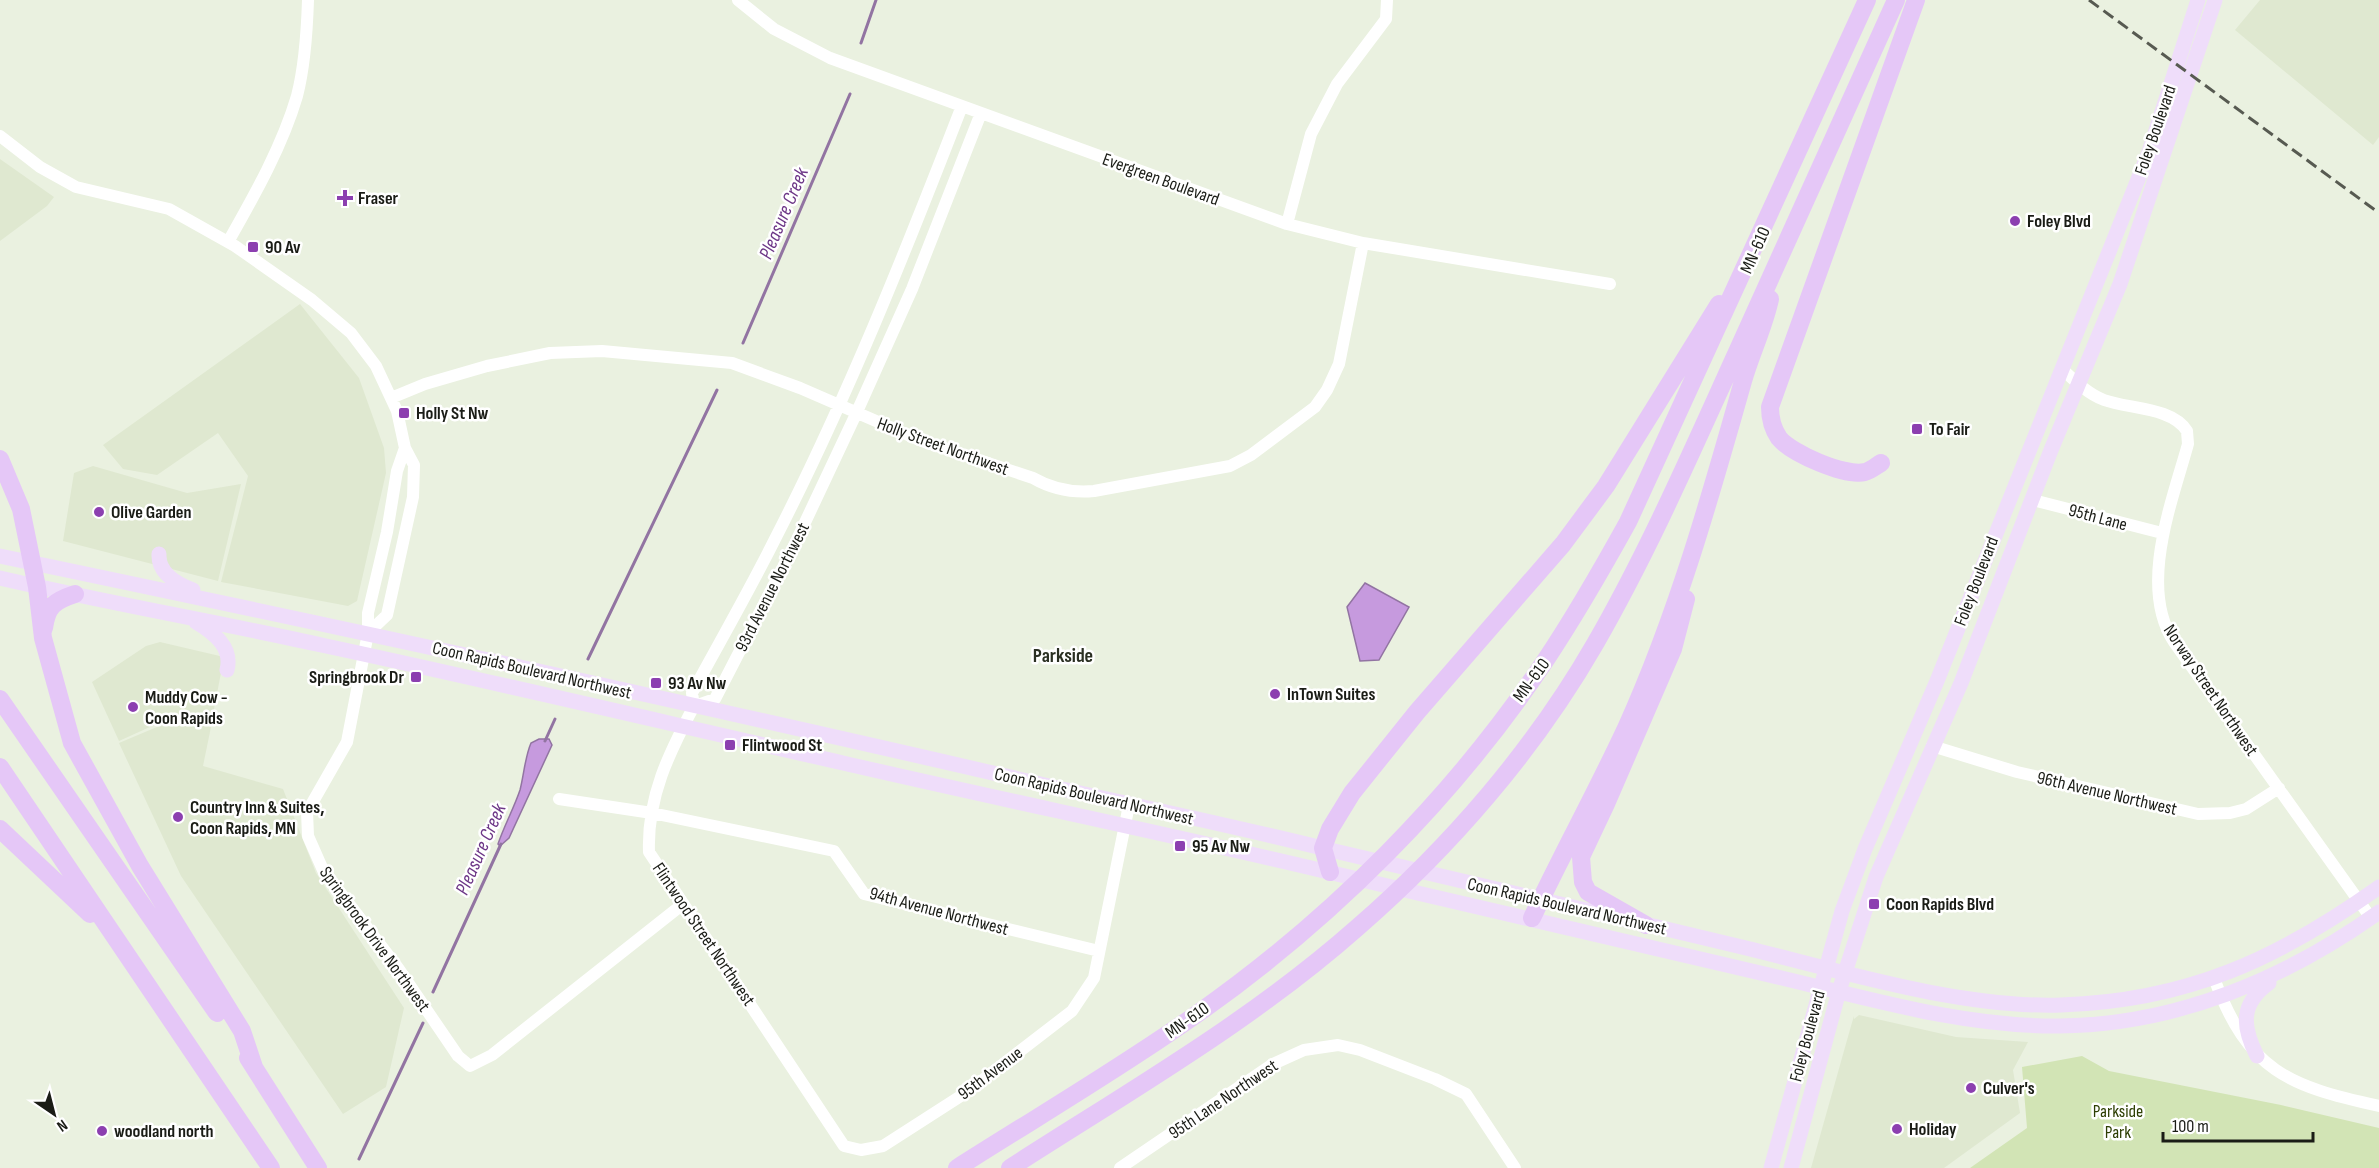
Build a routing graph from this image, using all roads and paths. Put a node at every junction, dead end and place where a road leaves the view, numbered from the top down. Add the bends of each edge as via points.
1 (308, 0) edge
2 (738, 0) edge
3 (1387, 0) edge
4 (1867, 0) edge
5 (1896, 0) edge
6 (1916, 0) edge
7 (2198, 0) edge
8 (2215, 0) edge
9 (2188, 56) junction
10 (962, 106) junction
11 (981, 113) junction
12 (0, 136) edge
13 (2156, 154) junction
14 (1287, 224) junction
15 (228, 242) junction
16 (1363, 243) junction
17 (1757, 244) junction
18 (1782, 254) junction
19 (1610, 284) dead end
20 (2062, 369) junction
21 (2078, 384) junction
22 (391, 398) junction
23 (838, 405) junction
24 (856, 414) junction
25 (405, 448) junction
26 (0, 459) edge
27 (1881, 463) dead end
28 (2033, 500) junction
29 (1702, 527) junction
30 (2163, 533) junction
31 (159, 554) dead end
32 (0, 556) edge
33 (33, 563) junction
34 (0, 578) edge
35 (36, 587) junction
36 (75, 594) junction
37 (241, 607) junction
38 (179, 615) junction
39 (368, 633) junction
40 (43, 638) junction
41 (364, 654) junction
42 (227, 669) dead end
43 (0, 699) edge
44 (694, 706) junction
45 (684, 726) junction
46 (1932, 746) junction
47 (0, 767) edge
48 (2279, 788) junction
49 (559, 799) dead end
50 (1128, 805) junction
51 (652, 813) junction
52 (1125, 824) junction
53 (0, 829) edge
54 (1323, 848) junction
55 (1330, 872) junction
56 (2379, 887) edge
57 (1540, 900) junction
58 (2360, 901) junction
59 (683, 904) junction
60 (2375, 915) edge
61 (1532, 918) junction
62 (1646, 925) junction
63 (115, 937) junction
64 (1099, 951) junction
65 (2303, 960) junction
66 (1826, 969) junction
67 (1845, 973) junction
68 (2214, 978) junction
69 (1820, 987) junction
70 (1839, 991) junction
71 (2221, 997) junction
72 (2257, 1056) junction
73 (254, 1066) junction
74 (2379, 1106) edge
75 (1088, 1118) junction
76 (844, 1146) joint
77 (272, 1168) edge
78 (318, 1168) edge
79 (957, 1168) edge
80 (1010, 1168) edge
81 (1034, 1168) edge
82 (1120, 1168) edge
83 (1515, 1168) edge
84 (1771, 1168) edge
85 (1791, 1168) edge

1 - 15 street via 297,96 274,156
2 - 10 street, Evergreen Boulevard via 774,29 803,45
3 - 14 street via 1386,19 1337,84 1311,134
4 - 17 highway, MN-610
5 - 18 highway, MN-610
6 - 27 highway via 1770,407 1773,428 1787,447 1796,452 1857,473
7 - 9 main road, Foley Boulevard
8 - 9 main road, Foley Boulevard
9 - 13 main road, Foley Boulevard
10 - 11 street, Evergreen Boulevard
10 - 23 street, 93rd Avenue Northwest via 909,244
11 - 14 street, Evergreen Boulevard
11 - 24 street, 93rd Avenue Northwest via 912,289
12 - 15 street, Springbrook Drive Northwest via 76,187 169,209
13 - 20 main road, Foley Boulevard
13 - 21 main road, Foley Boulevard via 2120,284
14 - 16 street, Evergreen Boulevard
15 - 22 street, Springbrook Drive Northwest via 312,300 351,333 376,366
16 - 19 street, Evergreen Boulevard
16 - 24 street, Holly Street Northwest via 1342,352 1326,393 1300,421 1230,466 1094,491 1068,490 972,459
17 - 54 highway via 1606,486 1563,544 1352,793
17 - 79 highway, MN-610 via 1628,522 1545,662 1489,739 1386,855 1321,916 1198,1014
18 - 29 highway
18 - 75 highway, MN-610 via 1655,533 1594,646 1524,749 1454,834 1357,928 1241,1018
20 - 21 street, Norway Street Northwest
20 - 66 main road, Foley Boulevard via 1937,681 1890,787 1842,911
21 - 28 main road, Foley Boulevard
21 - 30 street, Norway Street Northwest via 2103,400 2172,417 2187,431 2188,444
22 - 23 street, Holly Street Northwest via 487,366 550,353 602,351 732,363
22 - 25 street, Springbrook Drive Northwest
23 - 24 street, Holly Street Northwest
23 - 44 street, 93rd Avenue Northwest via 776,539 692,693
24 - 44 street, 93rd Avenue Northwest via 715,699
25 - 39 street, Springbrook Drive Northwest via 368,613
25 - 39 street, Springbrook Drive Northwest via 414,465 406,535 387,615
26 - 33 highway via 21,509
28 - 30 street, 95th Lane
28 - 46 main road, Foley Boulevard via 1961,684
29 - 57 highway via 1628,724
29 - 62 highway via 1673,649 1581,857 1588,892
30 - 48 street, Norway Street Northwest via 2159,596 2167,630
31 - 37 main road via 171,579
32 - 33 main road, Coon Rapids Boulevard Northwest
33 - 35 highway
33 - 37 main road, Coon Rapids Boulevard Northwest
34 - 35 main road, Coon Rapids Boulevard Northwest
35 - 36 main road, Coon Rapids Boulevard Northwest
35 - 40 highway
36 - 38 main road, Coon Rapids Boulevard Northwest
36 - 40 highway via 46,612
37 - 39 main road, Coon Rapids Boulevard Northwest
38 - 41 main road, Coon Rapids Boulevard Northwest
38 - 42 main road via 195,621 219,640 227,652
39 - 41 street, Springbrook Drive Northwest
39 - 44 main road, Coon Rapids Boulevard Northwest
40 - 73 highway via 72,743 140,866 242,1031
41 - 45 main road, Coon Rapids Boulevard Northwest
41 - 59 street, Springbrook Drive Northwest via 347,742 307,812 308,836 323,870 398,968 458,1056 470,1066 492,1055
43 - 73 highway
44 - 45 street, Flintwood Street Northwest
44 - 50 main road, Coon Rapids Boulevard Northwest
45 - 51 street, Flintwood Street Northwest via 664,763
45 - 52 main road, Coon Rapids Boulevard Northwest
46 - 48 street, 96th Avenue Northwest via 2017,772 2198,814 2246,809
46 - 67 main road, Foley Boulevard via 1876,877
47 - 63 highway
48 - 58 street, Norway Street Northwest
49 - 51 street, 94th Avenue Northwest
50 - 52 street
50 - 54 main road, Coon Rapids Boulevard Northwest
51 - 59 street, Flintwood Street Northwest via 649,852
51 - 64 street, 94th Avenue Northwest via 834,851 864,894
52 - 55 main road, Coon Rapids Boulevard Northwest
52 - 64 street
53 - 63 highway
54 - 55 highway
54 - 57 main road, Coon Rapids Boulevard Northwest
55 - 61 main road, Coon Rapids Boulevard Northwest
56 - 58 main road, Coon Rapids Boulevard Northwest
57 - 61 highway
57 - 62 main road, Coon Rapids Boulevard Northwest
58 - 60 street, Norway Street Northwest
58 - 68 main road, Coon Rapids Boulevard Northwest via 2280,950
59 - 76 street, Flintwood Street Northwest
60 - 65 main road, Coon Rapids Boulevard Northwest
61 - 69 main road, Coon Rapids Boulevard Northwest
62 - 66 main road, Coon Rapids Boulevard Northwest
63 - 77 highway
64 - 76 street, 95th Avenue via 1094,978 1072,1011 985,1079 883,1146 861,1150
65 - 71 main road, Coon Rapids Boulevard Northwest
65 - 72 main road via 2278,975 2252,999 2246,1016 2247,1028
66 - 67 main road, Coon Rapids Boulevard Northwest
66 - 69 main road, Foley Boulevard
67 - 68 main road, Coon Rapids Boulevard Northwest via 1967,999 2056,1006 2142,997
67 - 70 main road, Foley Boulevard
68 - 71 street
69 - 70 main road, Coon Rapids Boulevard Northwest
69 - 84 main road, Foley Boulevard
70 - 71 main road, Coon Rapids Boulevard Northwest via 1981,1022 2060,1026 2151,1016
70 - 85 main road, Foley Boulevard
71 - 72 street via 2240,1035
72 - 74 street via 2278,1073 2310,1088
73 - 78 highway
75 - 80 highway, MN-610
75 - 81 highway
82 - 83 street, 95th Lane Northwest via 1272,1064 1304,1050 1338,1045 1457,1088 1472,1101

